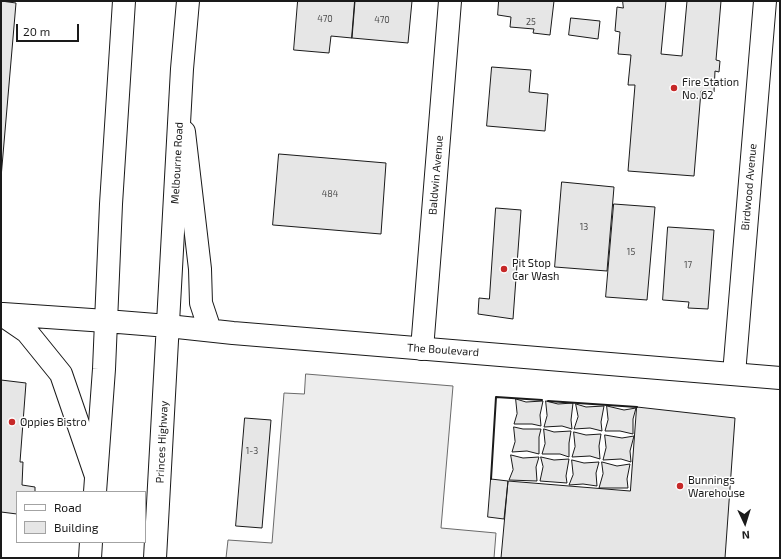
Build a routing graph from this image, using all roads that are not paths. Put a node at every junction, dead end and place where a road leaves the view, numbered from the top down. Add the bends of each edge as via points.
1 (124, 1) edge
2 (188, 1) edge
3 (450, 1) edge
4 (765, 1) edge
5 (181, 103) junction
6 (1, 314) edge
7 (106, 321) junction
8 (168, 326) junction
9 (210, 330) junction
10 (422, 349) junction
11 (734, 374) junction
12 (780, 378) edge
13 (95, 484) edge
14 (91, 543) edge
15 (90, 558) edge
16 (155, 558) edge

1 - 7 main road
2 - 5 main road, Melbourne Road
3 - 10 main road, Baldwin Avenue
4 - 11 main road, Birdwood Avenue
5 - 8 main road, Melbourne Road
5 - 9 main road via 200,269 200,303
6 - 7 main road, The Boulevard
6 - 13 main road via 27,332 61,374
7 - 8 main road, The Boulevard
7 - 13 main road
8 - 9 main road, The Boulevard
8 - 16 main road, Princes Highway
9 - 10 main road, The Boulevard
10 - 11 main road, The Boulevard
11 - 12 main road, The Boulevard
14 - 15 main road

